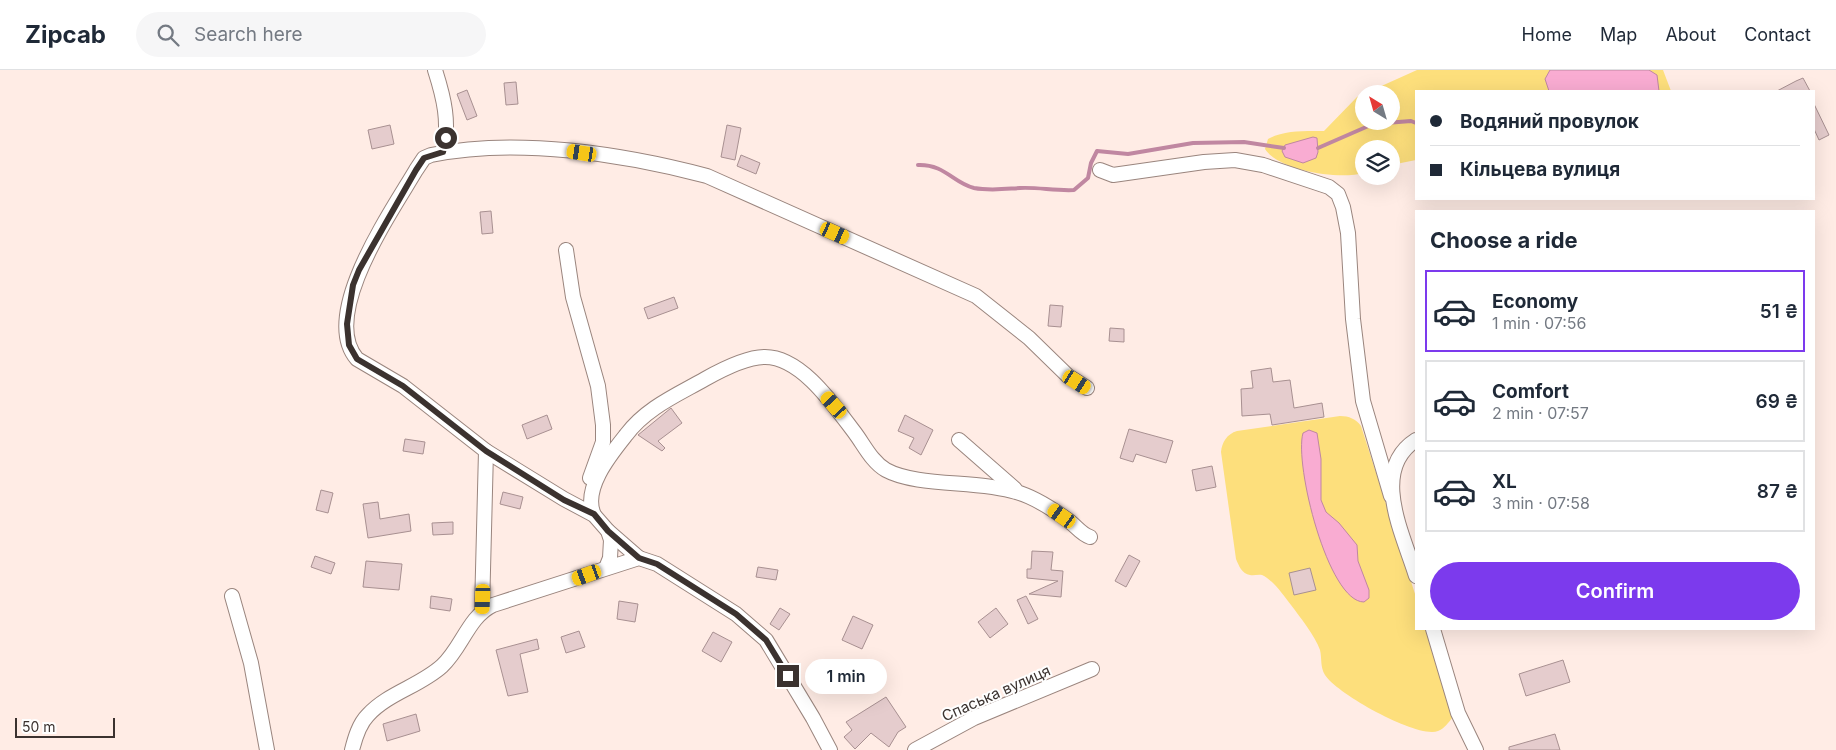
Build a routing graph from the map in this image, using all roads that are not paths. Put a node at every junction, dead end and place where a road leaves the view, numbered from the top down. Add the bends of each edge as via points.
1 (434, 70) edge
2 (443, 152) junction
3 (1100, 170) dead end
4 (566, 250) dead end
5 (1087, 388) dead end
6 (959, 440) dead end
7 (1415, 441) edge
8 (486, 451) junction
9 (1019, 492) junction
10 (1391, 496) junction
11 (592, 510) junction
12 (608, 531) junction
13 (1090, 537) dead end
14 (639, 558) junction
15 (606, 568) junction
16 (1415, 573) edge
17 (232, 596) dead end
18 (482, 610) junction
19 (1433, 630) edge
20 (1092, 669) dead end
21 (267, 750) edge
22 (352, 750) edge
23 (830, 750) edge
24 (915, 750) edge
25 (1476, 750) edge

1 - 2 street via 445,101
2 - 5 street via 505,148 563,150 678,168 707,176 976,296 1029,338 1068,376
2 - 8 street via 421,162 359,270 348,310 347,335 357,359 403,386
3 - 10 street via 1113,175 1235,160 1263,165 1338,194 1348,233 1353,319 1363,401
4 - 11 street via 573,297 598,386 604,425 603,442 588,492
6 - 9 street
7 - 10 street via 1397,462
8 - 11 street via 564,500
8 - 18 street
9 - 11 street via 994,486 926,480 885,469 816,385 790,364 763,357 710,376 639,419 605,465 592,489
9 - 13 street
10 - 16 street
11 - 12 street
12 - 14 street
12 - 15 street via 611,549
14 - 15 street
14 - 23 street via 657,564 736,614 766,640
15 - 18 street
17 - 21 street via 251,663
18 - 22 street via 444,665 366,717
19 - 25 street via 1458,713
20 - 24 street, Спаська вулиця via 974,718

